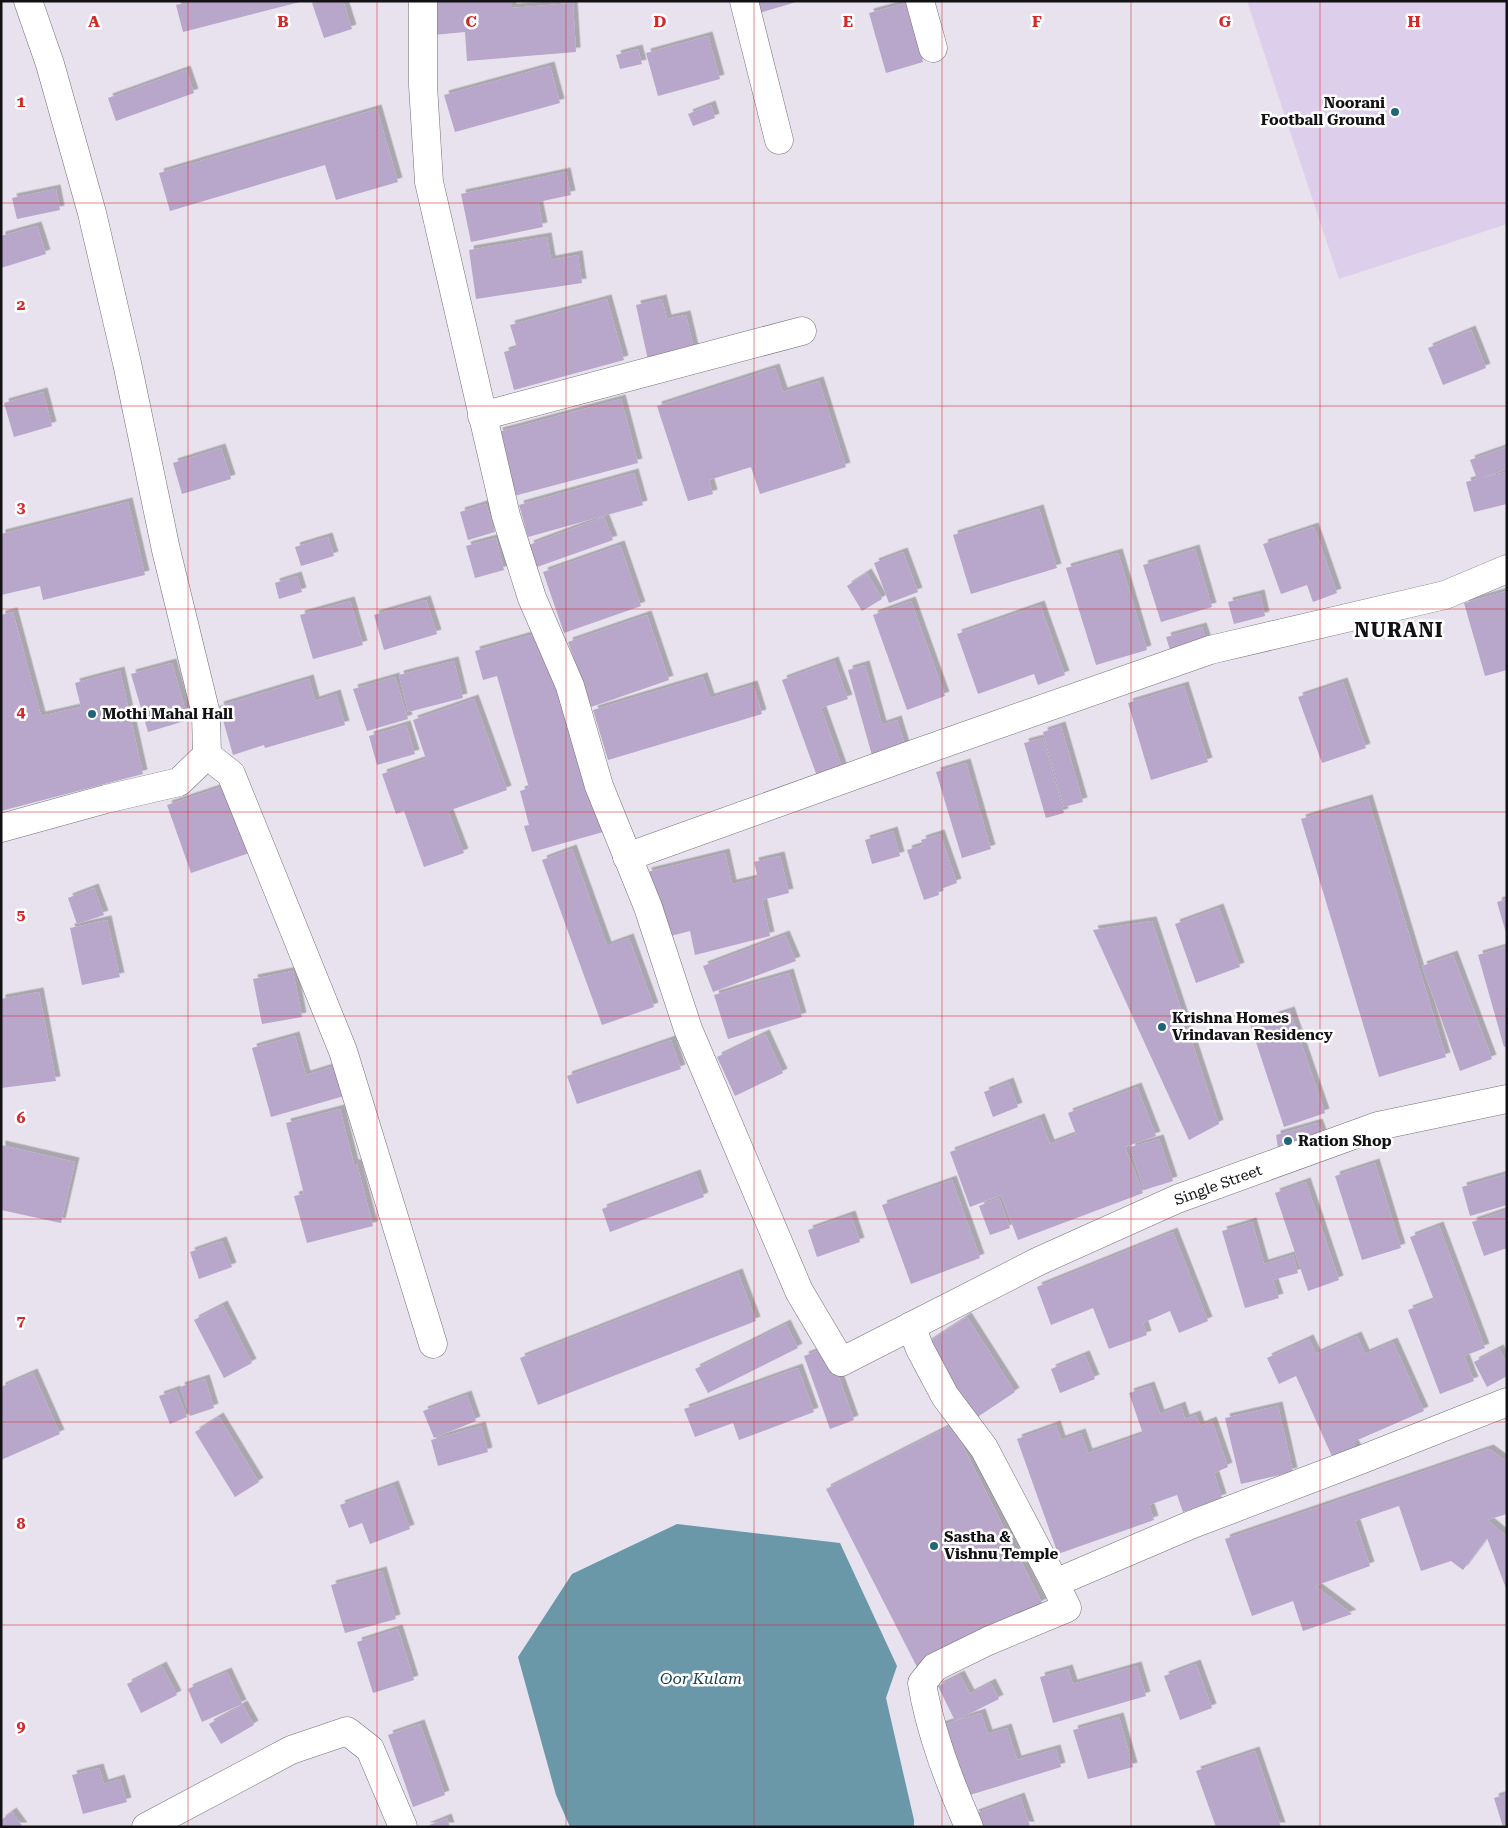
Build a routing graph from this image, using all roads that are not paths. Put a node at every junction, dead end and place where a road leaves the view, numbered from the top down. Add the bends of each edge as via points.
1 (28, 1) edge
2 (423, 1) edge
3 (744, 1) edge
4 (920, 1) edge
5 (934, 48) dead end
6 (779, 140) dead end
7 (802, 331) dead end
8 (482, 416) junction
9 (1507, 569) edge
10 (207, 755) junction
11 (1, 828) edge
12 (627, 857) junction
13 (1507, 1099) edge
14 (911, 1326) junction
15 (433, 1344) dead end
16 (1507, 1402) edge
17 (1055, 1583) junction
18 (146, 1827) edge
19 (403, 1827) edge
20 (969, 1827) edge

1 - 10 street via 50,64 92,213 166,550 206,714
2 - 8 street via 423,85 430,182
3 - 6 street
4 - 5 street
7 - 8 street
8 - 12 street via 506,516 532,598 570,686 599,786
9 - 12 street via 1445,595 1210,650
10 - 11 street via 179,782
10 - 15 street via 231,774 342,1051
12 - 14 street, Single Street via 648,907 688,1029 799,1291 841,1362
13 - 14 street, Single Street via 1378,1126 1177,1199 1040,1261
14 - 17 street via 945,1396 984,1448
16 - 17 street via 1193,1524
17 - 20 street via 1067,1608 935,1667 922,1683 927,1713
18 - 19 street via 291,1750 347,1731 370,1749

